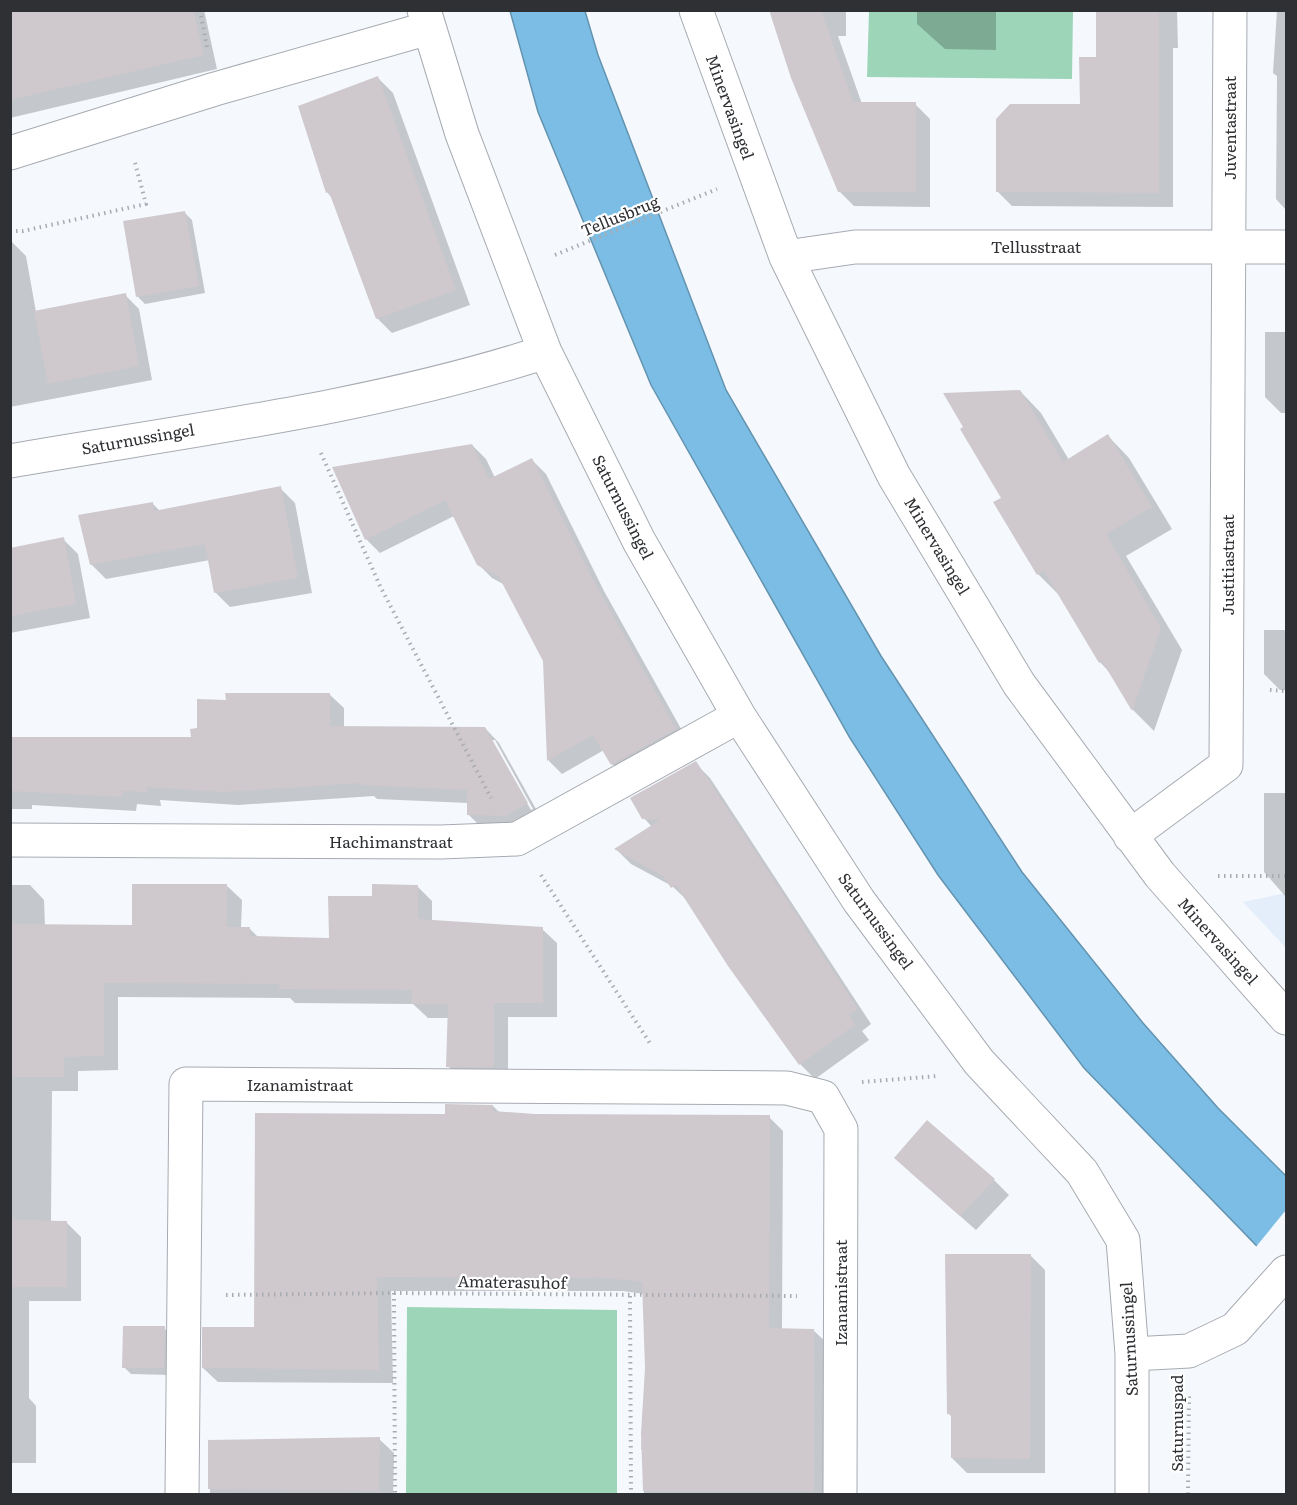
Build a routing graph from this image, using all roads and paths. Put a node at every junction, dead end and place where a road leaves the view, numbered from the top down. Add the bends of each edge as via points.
1 (696, 10) edge
2 (1230, 10) edge
3 (426, 19) edge
4 (123, 118) junction
5 (10, 153) edge
6 (674, 207) dead end
7 (10, 231) edge
8 (1230, 246) junction
9 (576, 247) dead end
10 (1287, 247) edge
11 (786, 257) junction
12 (545, 352) junction
13 (303, 410) junction
14 (10, 461) edge
15 (739, 716) junction
16 (1130, 836) junction
17 (517, 839) junction
18 (10, 840) edge
19 (1160, 875) junction
20 (1287, 876) edge
21 (1287, 1018) edge
22 (979, 1062) junction
23 (666, 1087) junction
24 (823, 1097) junction
25 (1287, 1272) edge
26 (394, 1293) junction
27 (183, 1295) junction
28 (630, 1296) junction
29 (841, 1296) junction
30 (1189, 1351) junction
31 (1132, 1354) junction
32 (182, 1494) edge
33 (395, 1494) edge
34 (631, 1494) edge
35 (840, 1494) edge
36 (1132, 1494) edge
37 (1188, 1494) edge

1 - 11 street, Minervasingel
2 - 8 street, Juventastraat
3 - 4 street, Saturnussingel
3 - 12 street, Saturnussingel via 462,134
4 - 5 street, Saturnussingel
4 - 7 path via 146,204
6 - 9 path, Tellusbrug
8 - 10 street, Tellusstraat
8 - 11 street, Tellusstraat via 855,248
8 - 16 street, Justitiastraat via 1226,765
11 - 16 street, Minervasingel via 894,476 1019,684
12 - 13 street, Saturnussingel via 479,374
12 - 15 street, Saturnussingel via 639,541
13 - 14 street, Saturnussingel
13 - 17 path via 380,586 499,813
15 - 17 street, Hachimanstraat
15 - 22 street, Saturnussingel via 859,900
16 - 19 street, Minervasingel
17 - 18 street, Hachimanstraat
17 - 23 path via 662,1061
19 - 20 path
19 - 21 street, Minervasingel
22 - 24 path via 932,1079 864,1081
22 - 31 street, Saturnussingel via 1082,1172 1123,1240
23 - 24 street, Izanamistraat via 787,1088
23 - 27 street, Izanamistraat via 186,1084
24 - 29 street, Izanamistraat via 841,1129
25 - 30 street via 1235,1329
26 - 27 path, Amaterasuhof
26 - 28 path, Amaterasuhof
26 - 33 path
27 - 32 street, Izanamistraat
28 - 29 path, Amaterasuhof
28 - 34 path
29 - 35 street, Izanamistraat
30 - 31 street
30 - 37 path, Saturnuspad
31 - 36 street, Saturnussingel

